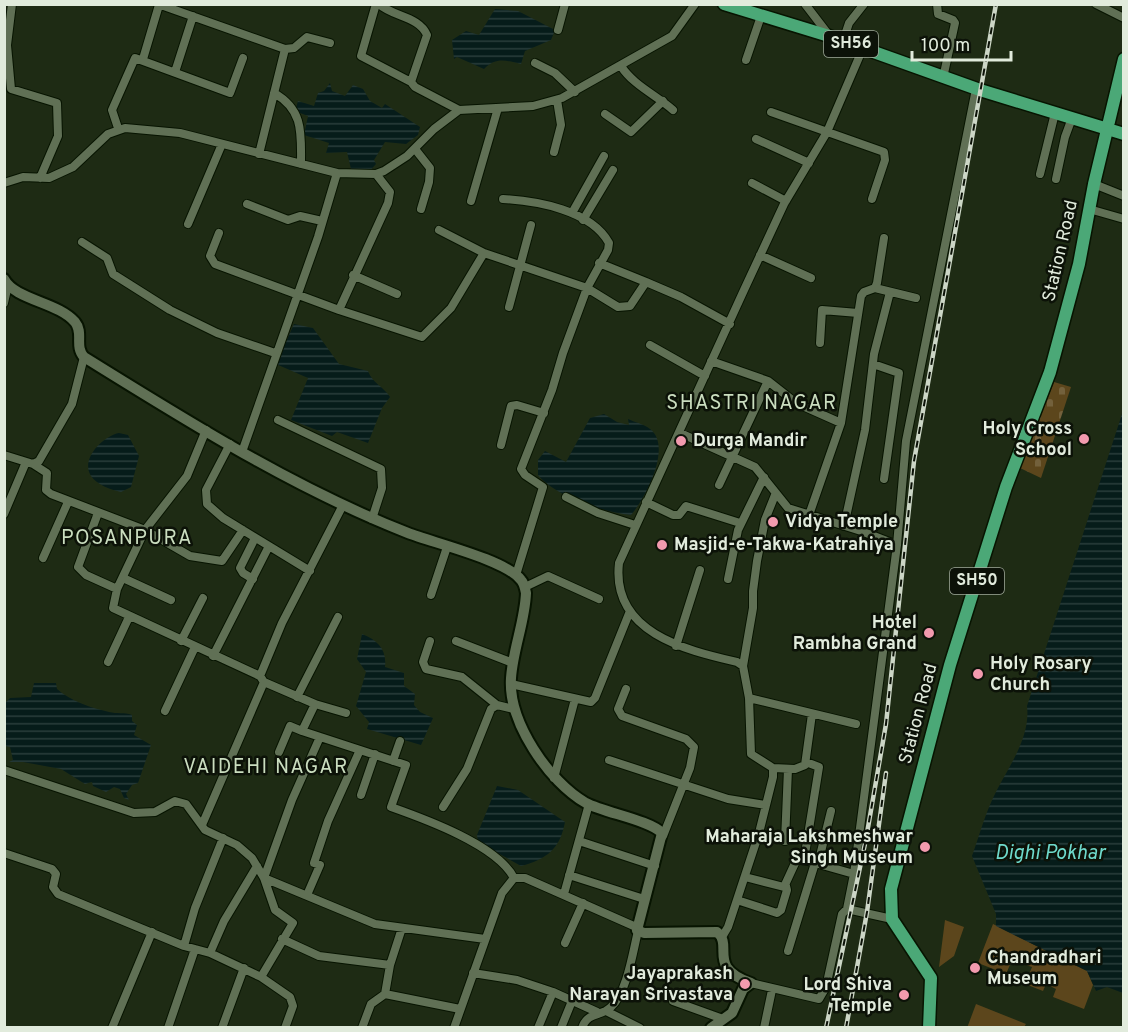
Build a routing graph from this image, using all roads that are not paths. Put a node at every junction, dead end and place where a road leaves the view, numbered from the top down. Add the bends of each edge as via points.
1 (12, 4) edge
2 (378, 4) edge
3 (565, 4) edge
4 (695, 4) edge
5 (724, 4) edge
6 (805, 4) edge
7 (864, 4) edge
8 (937, 4) edge
9 (1096, 4) edge
10 (159, 5) edge
11 (192, 16) junction
12 (761, 16) junction
13 (1124, 18) edge
14 (6, 24) edge
15 (558, 30) dead end
16 (829, 36) junction
17 (843, 41) junction
18 (330, 43) dead end
19 (863, 48) junction
20 (285, 49) junction
21 (243, 58) dead end
22 (143, 59) junction
23 (746, 60) dead end
24 (1123, 61) edge
25 (535, 63) dead end
26 (621, 66) junction
27 (175, 72) junction
28 (943, 78) junction
29 (411, 82) junction
30 (976, 89) junction
31 (575, 92) junction
32 (274, 93) junction
33 (557, 100) junction
34 (663, 101) junction
35 (498, 108) junction
36 (459, 110) junction
37 (673, 110) dead end
38 (771, 112) dead end
39 (1055, 113) junction
40 (605, 114) dead end
41 (1072, 118) junction
42 (118, 128) junction
43 (1106, 129) junction
44 (827, 132) junction
45 (1124, 134) edge
46 (756, 139) dead end
47 (222, 144) junction
48 (415, 148) junction
49 (554, 152) dead end
50 (259, 154) junction
51 (604, 156) dead end
52 (809, 163) junction
53 (301, 164) junction
54 (614, 170) dead end
55 (337, 174) junction
56 (376, 174) junction
57 (1040, 174) dead end
58 (40, 178) junction
59 (1056, 179) dead end
60 (4, 183) edge
61 (752, 183) dead end
62 (1094, 183) junction
63 (1124, 196) edge
64 (503, 199) dead end
65 (872, 199) dead end
66 (471, 201) dead end
67 (786, 201) junction
68 (247, 204) dead end
69 (421, 209) dead end
70 (1089, 210) junction
71 (572, 213) junction
72 (583, 219) junction
73 (1124, 219) edge
74 (322, 221) junction
75 (188, 225) dead end
76 (531, 225) dead end
77 (439, 230) dead end
78 (219, 233) dead end
79 (884, 238) dead end
80 (82, 242) dead end
81 (484, 253) junction
82 (760, 255) junction
83 (599, 263) junction
84 (518, 265) junction
85 (353, 275) junction
86 (811, 278) dead end
87 (6, 282) edge
88 (646, 282) junction
89 (587, 288) junction
90 (875, 288) junction
91 (890, 292) junction
92 (397, 294) dead end
93 (296, 295) junction
94 (916, 298) dead end
95 (4, 303) edge
96 (509, 307) dead end
97 (339, 310) junction
98 (858, 313) junction
99 (729, 324) junction
100 (820, 343) dead end
101 (650, 345) dead end
102 (275, 353) junction
103 (84, 357) junction
104 (711, 361) junction
105 (873, 364) junction
106 (705, 376) junction
107 (768, 381) junction
108 (544, 413) junction
109 (278, 420) dead end
110 (841, 423) junction
111 (206, 430) junction
112 (680, 433) junction
113 (230, 444) junction
114 (501, 445) dead end
115 (242, 452) junction
116 (4, 455) edge
117 (732, 457) junction
118 (29, 463) junction
119 (764, 477) junction
120 (884, 479) dead end
121 (719, 485) dead end
122 (775, 495) junction
123 (566, 497) dead end
124 (68, 502) junction
125 (646, 502) junction
126 (343, 505) junction
127 (98, 513) junction
128 (4, 514) edge
129 (809, 515) junction
130 (372, 519) junction
131 (740, 524) junction
132 (635, 525) junction
133 (844, 526) junction
134 (145, 530) junction
135 (243, 531) junction
136 (255, 538) junction
137 (897, 545) junction
138 (269, 546) junction
139 (447, 547) junction
140 (43, 558) dead end
141 (700, 570) dead end
142 (310, 571) junction
143 (516, 575) junction
144 (123, 578) junction
145 (253, 579) junction
146 (728, 579) dead end
147 (525, 587) junction
148 (117, 589) junction
149 (431, 595) dead end
150 (204, 598) dead end
151 (599, 599) dead end
152 (171, 600) dead end
153 (630, 611) junction
154 (129, 617) junction
155 (338, 617) dead end
156 (181, 641) junction
157 (430, 641) dead end
158 (456, 641) dead end
159 (676, 646) junction
160 (195, 647) junction
161 (213, 656) junction
162 (108, 662) dead end
163 (513, 663) junction
164 (743, 666) junction
165 (262, 679) junction
166 (511, 684) junction
167 (626, 689) dead end
168 (297, 697) junction
169 (749, 698) junction
170 (575, 699) junction
171 (315, 704) junction
172 (497, 705) junction
173 (514, 709) junction
174 (165, 711) dead end
175 (346, 713) dead end
176 (812, 714) junction
177 (856, 724) dead end
178 (302, 731) junction
179 (320, 737) junction
180 (400, 741) dead end
181 (360, 750) junction
182 (279, 752) dead end
183 (375, 754) junction
184 (609, 760) dead end
185 (393, 761) junction
186 (807, 762) junction
187 (773, 768) junction
188 (788, 769) junction
189 (4, 770) edge
190 (554, 778) junction
191 (683, 785) junction
192 (361, 795) dead end
193 (589, 804) junction
194 (766, 805) junction
195 (443, 807) dead end
196 (831, 811) dead end
197 (202, 825) junction
198 (663, 836) junction
199 (223, 838) junction
200 (579, 841) junction
201 (785, 841) dead end
202 (4, 853) edge
203 (804, 860) junction
204 (816, 864) junction
205 (257, 866) junction
206 (655, 866) junction
207 (569, 874) junction
208 (854, 874) junction
209 (745, 877) junction
210 (264, 878) junction
211 (514, 878) junction
212 (786, 886) junction
213 (564, 894) junction
214 (307, 895) junction
215 (645, 898) junction
216 (737, 900) junction
217 (583, 903) junction
218 (847, 909) junction
219 (892, 919) junction
220 (402, 928) junction
221 (637, 929) junction
222 (152, 932) junction
223 (722, 936) junction
224 (282, 939) junction
225 (485, 939) junction
226 (565, 943) dead end
227 (184, 946) junction
228 (195, 949) junction
229 (788, 951) dead end
230 (210, 953) junction
231 (390, 965) junction
232 (244, 968) junction
233 (473, 973) junction
234 (261, 977) junction
235 (745, 984) junction
236 (772, 990) junction
237 (553, 992) junction
238 (385, 994) junction
239 (572, 1000) junction
240 (673, 1001) dead end
241 (460, 1009) junction
242 (606, 1011) junction
243 (597, 1012) junction
244 (723, 1019) junction
245 (289, 1026) edge
246 (112, 1028) edge
247 (168, 1028) edge
248 (222, 1028) edge
249 (362, 1028) edge
250 (454, 1028) edge
251 (538, 1028) edge
252 (561, 1028) edge
253 (582, 1028) edge
254 (640, 1028) edge
255 (711, 1028) edge
256 (764, 1028) edge
257 (929, 1028) edge

1 - 14 street
2 - 29 street via 413,21 427,35
2 - 29 street via 362,56
3 - 15 street
4 - 26 street via 672,36
5 - 12 main road, SH56
6 - 16 street
7 - 17 street via 849,23
8 - 28 street via 938,14 955,23
9 - 13 street
10 - 11 street
10 - 22 street
11 - 20 street
11 - 27 street
12 - 16 main road, SH56
12 - 23 street
14 - 58 street via 11,88 57,103 58,136
16 - 17 main road, SH56
17 - 19 main road, SH56
18 - 20 street via 307,37 294,48
19 - 28 main road, SH56
19 - 44 street
20 - 32 street
21 - 27 street via 230,93
22 - 27 street
22 - 42 street via 135,58 131,63 112,110
24 - 43 main road, Station Road
25 - 31 street via 555,73
26 - 31 street
26 - 34 street via 631,81
28 - 30 main road, SH56
29 - 36 street
30 - 39 main road, SH56
30 - 137 street via 906,441
31 - 33 street
32 - 50 street
32 - 53 street via 286,100 296,117 302,144
33 - 35 street
33 - 49 street via 561,125
34 - 37 street
34 - 40 street via 631,132
35 - 36 street
35 - 66 street
36 - 48 street
38 - 44 street
39 - 41 main road, SH56
39 - 57 street
41 - 43 main road, SH56
41 - 59 street
42 - 47 street via 180,134
42 - 58 street via 73,167
43 - 45 main road
43 - 62 main road, Station Road / SH50
44 - 52 street
44 - 65 street via 884,152
46 - 52 street
47 - 50 street
47 - 75 street
48 - 56 street
48 - 69 street via 430,168
50 - 53 street
51 - 71 street
52 - 67 street
53 - 55 street
54 - 72 street
55 - 56 street
55 - 74 street
56 - 85 street via 390,196
58 - 60 street via 23,177
61 - 67 street
62 - 63 street
62 - 70 main road, Station Road / SH50
64 - 71 street via 536,201
67 - 82 street
68 - 74 street via 288,220 300,216
70 - 73 street
70 - 219 main road, Station Road / SH50 via 1050,372 1006,487 950,664 894,872
71 - 72 street
72 - 83 street via 608,240 608,250
74 - 93 street
76 - 84 street
77 - 81 street
78 - 93 street via 210,256 215,264
79 - 90 street
80 - 102 street via 107,258 113,274 170,310 217,333
81 - 84 street
81 - 97 street via 451,308 422,337
82 - 86 street
82 - 99 street
83 - 88 street
83 - 89 street
84 - 89 street
84 - 96 street
85 - 92 street
85 - 97 street
87 - 95 street
87 - 103 main road via 70,317 79,328 78,348
88 - 89 street via 628,308 618,307
88 - 99 street
89 - 108 street
90 - 91 street
90 - 98 street via 864,292
91 - 94 street
91 - 105 street
93 - 97 street
93 - 102 street
98 - 100 street via 822,310
98 - 110 street
99 - 104 street
101 - 106 street
102 - 115 street
103 - 111 main road
103 - 118 street via 72,404 39,461
104 - 106 street
104 - 107 street
105 - 120 street via 899,373
105 - 133 street via 865,430
106 - 112 street
107 - 110 street via 796,403
107 - 117 street
108 - 114 street via 511,406
108 - 143 street via 521,469 543,487
109 - 130 street via 381,469 382,488
110 - 129 street
111 - 113 main road
111 - 134 street via 187,476
112 - 117 street
112 - 125 street
113 - 115 main road
113 - 135 street via 206,490 205,500 212,510
115 - 126 main road
116 - 118 street
117 - 119 street via 755,467
117 - 121 street
118 - 124 street via 47,473 48,492
118 - 128 street
119 - 122 street
119 - 131 street
122 - 129 street via 788,508
122 - 164 street via 765,520 757,561
123 - 132 street
124 - 127 street
124 - 140 street
125 - 131 street via 673,515 679,515 686,506
125 - 132 street
126 - 130 main road
126 - 142 street
127 - 134 street
127 - 148 street via 78,567
129 - 133 street
130 - 139 main road
131 - 146 street
132 - 153 street via 618,575
133 - 137 street
134 - 135 street via 190,556 219,561 225,559
134 - 144 street
135 - 136 street
136 - 138 street
136 - 145 street via 240,568
137 - 208 street
138 - 142 street
138 - 145 street
139 - 143 main road
139 - 149 street
141 - 159 street
142 - 165 street via 282,624
143 - 147 main road
144 - 148 street
144 - 152 street
145 - 161 street
147 - 151 street via 548,576
147 - 163 main road via 526,601
148 - 154 street via 113,608
150 - 156 street
153 - 159 street via 647,628
153 - 170 street via 595,699
154 - 156 street
154 - 162 street
155 - 168 street
156 - 160 street
157 - 172 street via 423,662 426,669 462,677
158 - 163 street
159 - 164 street
160 - 161 street
160 - 174 street
161 - 165 street
163 - 166 main road
164 - 169 street
165 - 168 street
165 - 197 street
166 - 170 street
166 - 173 main road
167 - 191 street via 618,709 622,716 686,739 694,747
168 - 171 street
169 - 176 street
169 - 187 street via 751,754
170 - 190 street
171 - 175 street
171 - 178 street
172 - 173 street
172 - 195 street via 491,709 466,769
173 - 190 main road
176 - 177 street
176 - 186 street
178 - 179 street
178 - 182 street via 290,726
179 - 181 street
179 - 210 street
180 - 185 street
181 - 183 street
181 - 214 street via 327,821 314,862 320,865
183 - 185 street
183 - 192 street
184 - 191 street
185 - 211 street via 406,765 391,807 491,853 509,867
186 - 188 street via 802,768
186 - 203 street via 819,766
187 - 188 street
187 - 194 street
188 - 201 street
189 - 197 street via 134,813 155,812 180,801
190 - 193 main road
191 - 194 street via 728,799
191 - 198 street
193 - 198 main road via 659,830
193 - 200 street
194 - 209 street
196 - 204 street
197 - 199 street
198 - 206 main road
199 - 205 street via 245,852
199 - 227 street
200 - 206 street
200 - 207 street
202 - 222 street via 52,869 56,874 53,887 58,894
203 - 204 street
203 - 212 street via 796,861
204 - 208 street
204 - 229 street
205 - 210 street
205 - 230 street
206 - 215 main road
207 - 213 street
207 - 215 street
208 - 218 street
209 - 212 street
209 - 216 street
210 - 214 street
210 - 224 street via 275,910 294,923
211 - 213 street via 525,878
211 - 225 street via 507,884
212 - 216 street via 783,905 777,913
213 - 217 street
214 - 220 street via 375,924
215 - 221 main road
216 - 223 street
217 - 221 street
217 - 226 street
218 - 219 street
218 - 236 street via 842,914 822,996 814,1000
219 - 257 main road via 931,978
220 - 225 street
220 - 231 street
221 - 223 main road via 713,931
221 - 242 street via 622,991
222 - 227 street
222 - 246 street
223 - 235 main road via 722,962
224 - 231 street via 318,956
224 - 234 street
225 - 233 street
227 - 228 street
228 - 230 street
228 - 247 street
230 - 232 street
231 - 238 street
232 - 234 street
232 - 248 street
233 - 237 street via 517,980
233 - 241 street
234 - 245 street via 290,997 293,1006
235 - 236 street
235 - 244 main road via 732,1013
236 - 256 street
237 - 239 street
237 - 251 street
238 - 241 street
238 - 249 street via 371,1004
239 - 243 street
239 - 252 street
240 - 244 street
241 - 250 street
242 - 243 street
242 - 254 street
243 - 253 street
244 - 255 main road

